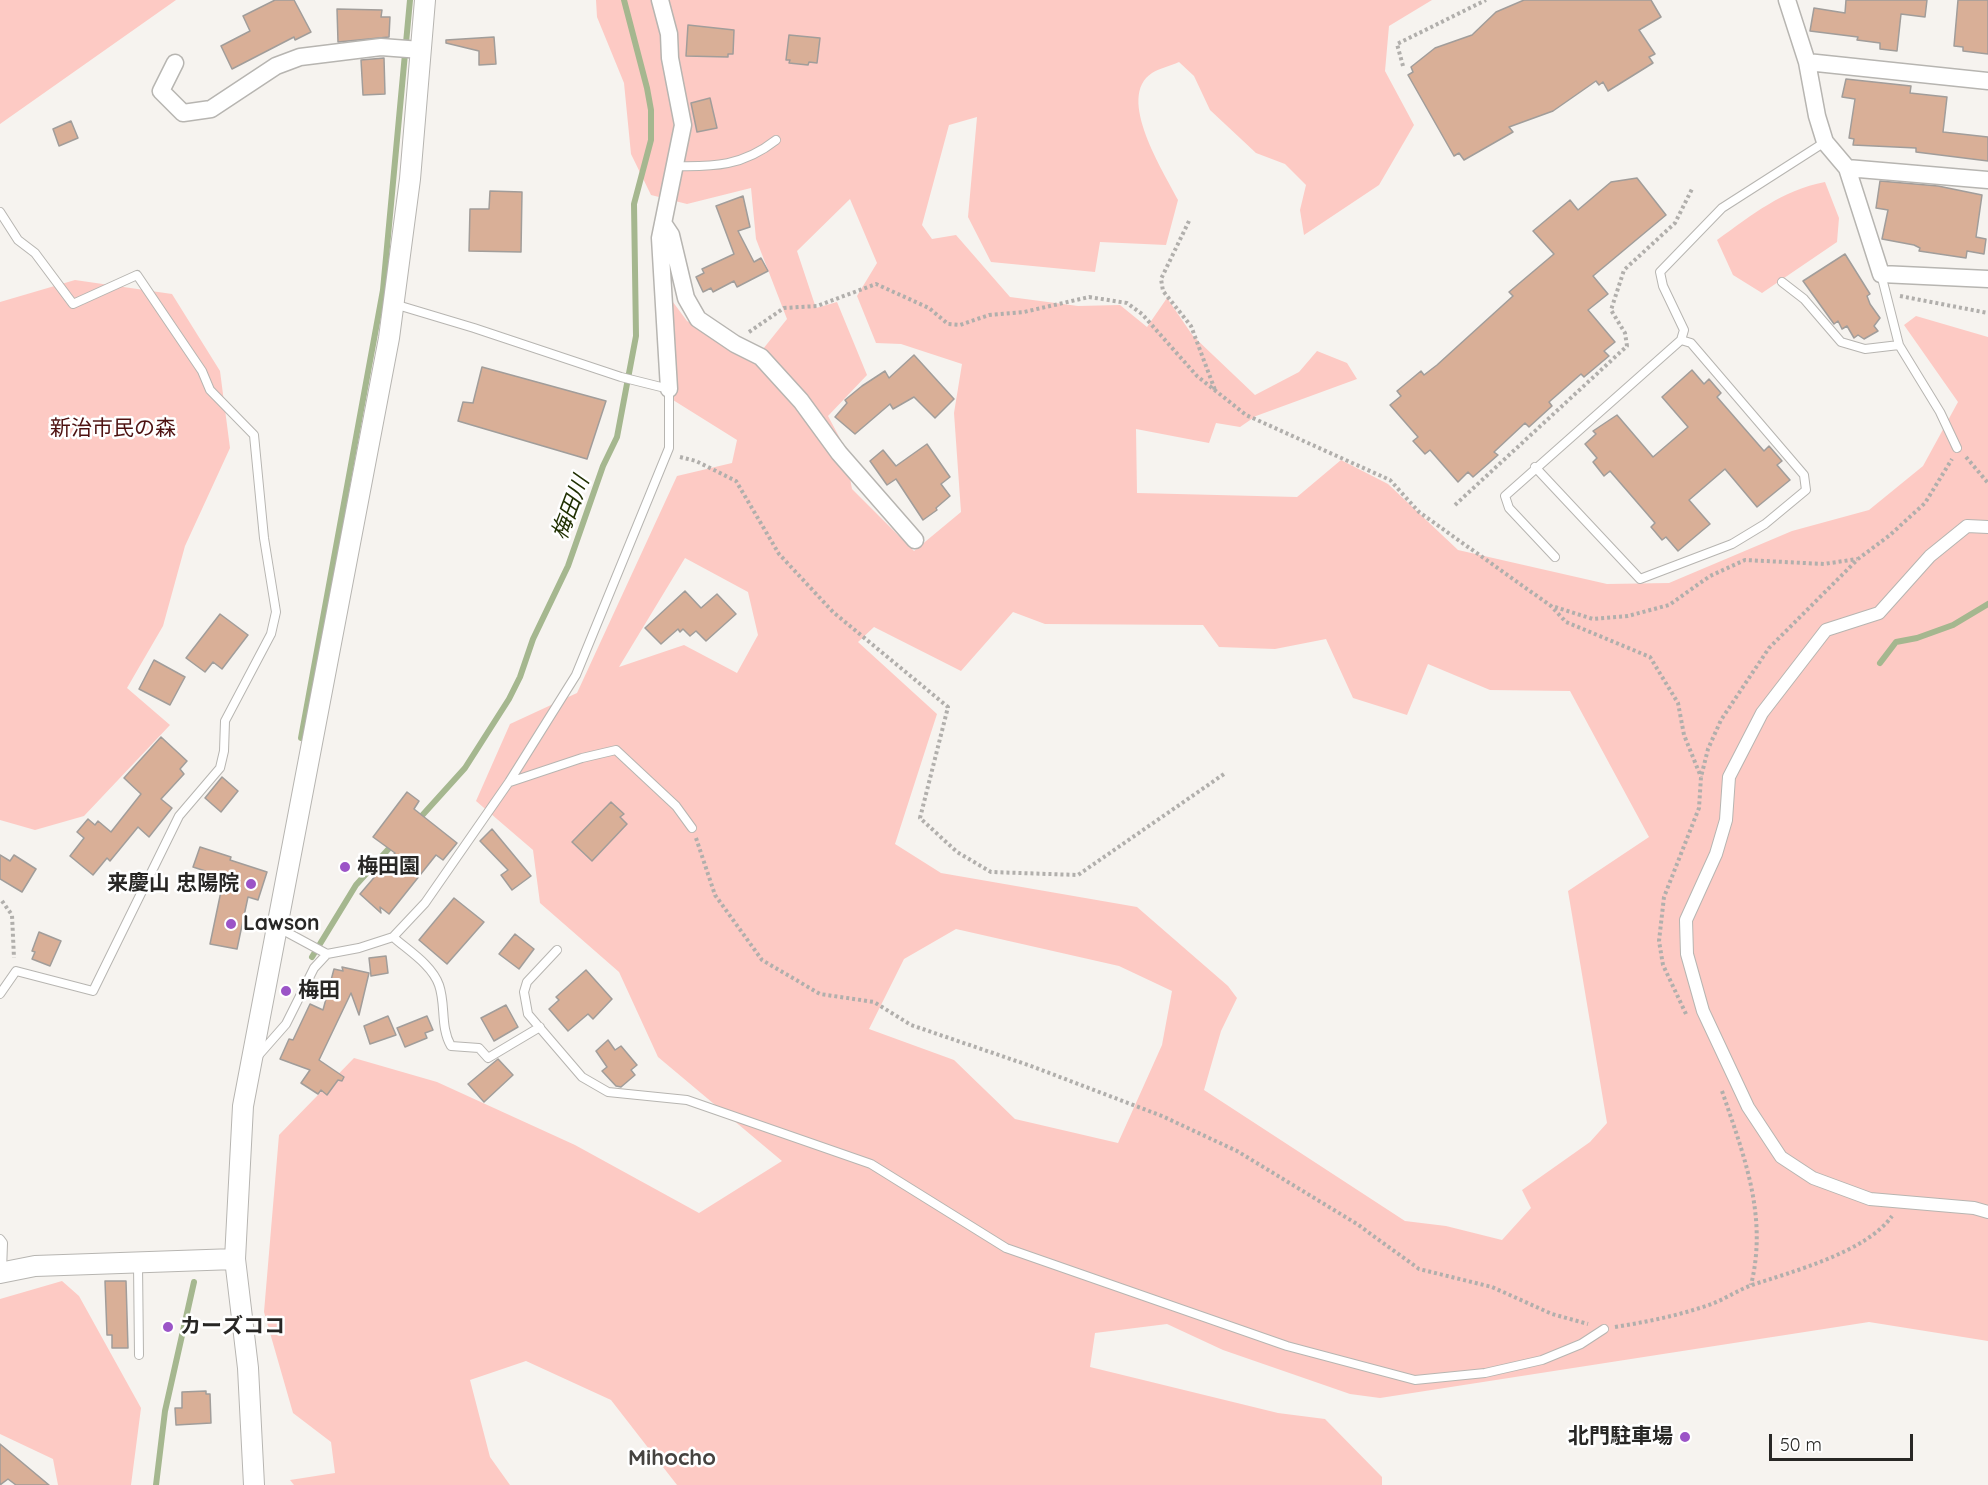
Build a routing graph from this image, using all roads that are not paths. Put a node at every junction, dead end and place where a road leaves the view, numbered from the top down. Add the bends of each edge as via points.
1 (424, 0) edge
2 (660, 0) edge
3 (1787, 0) edge
4 (410, 49) junction
5 (1807, 62) junction
6 (175, 63) dead end
7 (1988, 81) edge
8 (776, 140) dead end
9 (1825, 142) junction
10 (673, 166) junction
11 (1847, 168) junction
12 (1988, 180) edge
13 (0, 212) edge
14 (663, 224) junction
15 (1881, 274) junction
16 (1988, 279) edge
17 (1782, 282) dead end
18 (394, 304) junction
19 (1680, 340) junction
20 (1899, 345) junction
21 (669, 389) junction
22 (1957, 447) road end
23 (1535, 467) junction
24 (1988, 527) edge
25 (915, 540) dead end
26 (1555, 557) dead end
27 (509, 782) junction
28 (692, 828) road end
29 (279, 928) junction
30 (393, 937) junction
31 (557, 950) dead end
32 (326, 953) junction
33 (0, 994) edge
34 (540, 1027) junction
35 (251, 1064) junction
36 (1988, 1212) edge
37 (0, 1239) edge
38 (235, 1258) junction
39 (138, 1264) junction
40 (1, 1272) edge
41 (1604, 1329) road end
42 (140, 1355) dead end
43 (254, 1485) edge

1 - 4 street
2 - 10 street via 682,125
3 - 5 street
4 - 6 street via 341,50 300,57 276,66 211,109 183,114 160,91
4 - 18 street via 410,179
5 - 7 street
5 - 9 street
8 - 10 lane via 756,156 714,167
9 - 11 street
9 - 19 lane via 1722,207 1660,272 1684,330
10 - 14 street
11 - 12 street
11 - 15 street
13 - 33 lane via 18,240 35,254 73,304 137,275 202,370 210,390 254,435 276,612 271,634 225,721 220,768 179,816 93,991 16,971
14 - 21 street via 660,238
14 - 25 street via 671,235 686,298 698,319 761,357
15 - 16 street
15 - 20 lane
17 - 20 lane via 1804,299 1841,342 1865,349
18 - 21 lane
18 - 29 street
19 - 23 lane
19 - 23 lane via 1691,344 1804,475 1806,490 1765,524 1732,544 1640,579
20 - 22 lane
21 - 27 lane via 667,454 576,675
23 - 26 lane via 1505,496 1509,508
24 - 36 street via 1967,526 1930,556 1880,613 1826,630 1762,713 1729,777 1726,820 1716,854 1686,920 1687,954 1703,1011 1748,1107 1781,1157 1813,1178 1870,1199
27 - 28 lane via 616,750 676,806
27 - 30 lane via 425,903
29 - 32 lane
29 - 35 street
30 - 32 lane
30 - 34 lane via 431,970 439,986 446,1037 451,1046 479,1048 488,1058
31 - 34 lane via 527,982 524,992 528,1014
32 - 35 lane via 314,968 286,1024
34 - 41 lane via 582,1077 608,1092 687,1100 819,1144 871,1164 1006,1248 1333,1359 1415,1380 1473,1374 1542,1360 1581,1344
35 - 38 street via 243,1106
37 - 40 lane
38 - 39 street
38 - 43 street via 248,1368
39 - 40 street via 34,1266
39 - 42 lane

